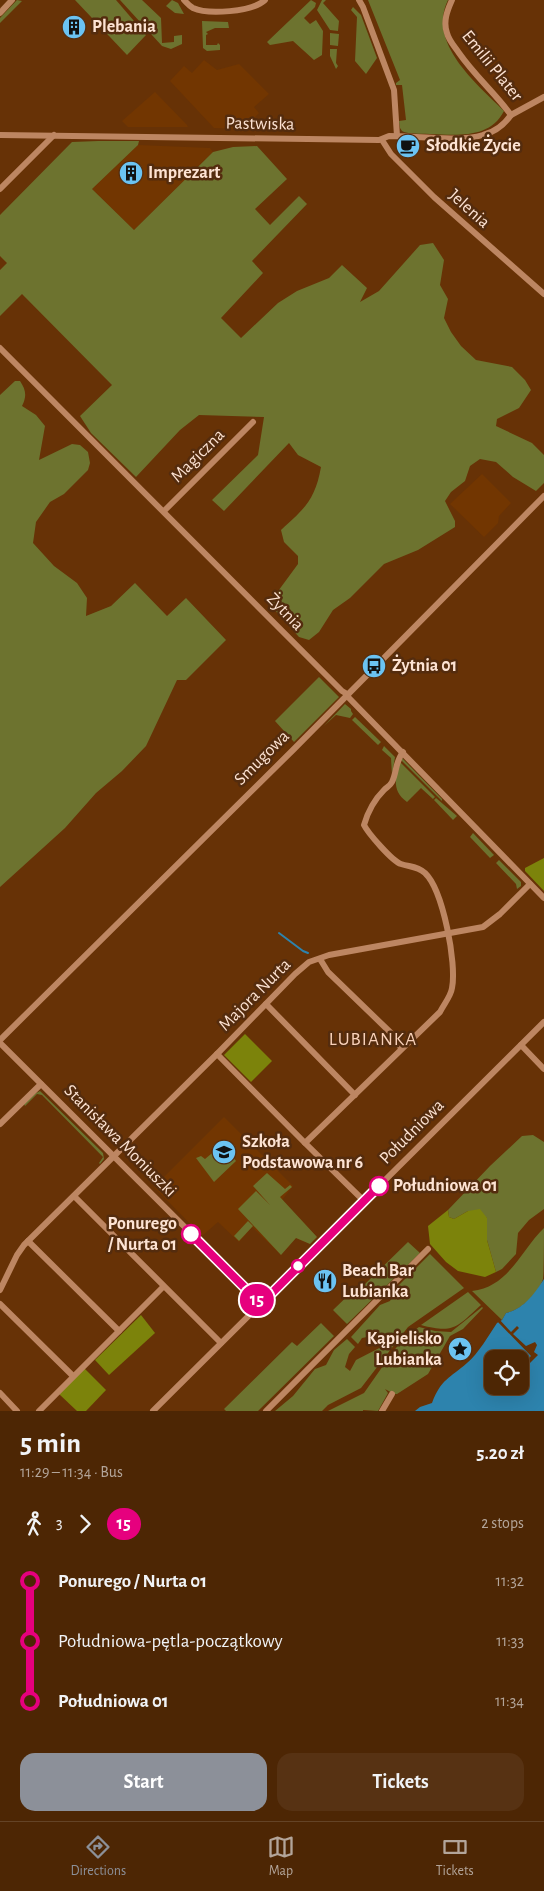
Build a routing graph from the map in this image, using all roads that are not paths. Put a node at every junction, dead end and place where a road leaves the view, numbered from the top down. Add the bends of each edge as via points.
1 (12, 0) edge
2 (184, 0) edge
3 (265, 0) edge
4 (359, 0) edge
5 (452, 0) edge
6 (0, 13) edge
7 (544, 97) edge
8 (511, 115) junction
9 (54, 134) junction
10 (0, 135) edge
11 (397, 136) junction
12 (382, 140) junction
13 (0, 188) edge
14 (544, 294) edge
15 (0, 348) edge
16 (253, 422) dead end
17 (544, 496) edge
18 (164, 511) junction
19 (348, 694) junction
20 (403, 752) junction
21 (530, 884) junction
22 (544, 898) edge
23 (448, 934) junction
24 (320, 959) junction
25 (266, 1004) junction
26 (544, 1022) edge
27 (0, 1041) edge
28 (521, 1046) junction
29 (402, 1048) junction
30 (217, 1054) junction
31 (544, 1069) edge
32 (41, 1084) junction
33 (355, 1095) junction
34 (0, 1124) edge
35 (305, 1143) junction
36 (114, 1156) junction
37 (74, 1196) junction
38 (364, 1201) junction
39 (28, 1241) junction
40 (428, 1249) dead end
41 (164, 1287) junction
42 (0, 1290) edge
43 (0, 1304) edge
44 (261, 1304) junction
45 (119, 1331) junction
46 (221, 1343) junction
47 (73, 1376) junction
48 (0, 1393) edge
49 (392, 1395) dead end
50 (18, 1411) edge
51 (39, 1411) edge
52 (153, 1411) edge
53 (266, 1411) edge
54 (383, 1411) edge

1 - 6 street
2 - 3 street via 199,10 238,11 250,9
4 - 11 street via 394,90
5 - 8 street, Emilii Plater via 446,13 447,34 479,80
7 - 8 street, Emilii Plater
8 - 11 street, Pastwiska via 496,130 474,137
9 - 10 street, Pastwiska
9 - 12 street, Pastwiska
9 - 13 street
11 - 12 street, Pastwiska
12 - 14 street, Jelenia via 391,154 434,197
15 - 18 street, Żytnia
16 - 18 street, Magiczna
17 - 19 street, Smugowa
18 - 19 street, Żytnia via 332,682
19 - 20 street, Żytnia
19 - 27 street, Smugowa
20 - 21 street, Żytnia
20 - 23 street via 396,762 390,785 369,809 364,824 374,839 398,862 425,873 435,886
21 - 22 street, Żytnia
21 - 23 street, Majora Nurta via 483,927
23 - 24 street, Majora Nurta
23 - 29 street via 453,979 449,996 440,1012
24 - 25 street, Majora Nurta via 309,962
24 - 29 street via 328,972 390,1032
25 - 30 street, Majora Nurta
25 - 33 street
26 - 28 street, Południowa
27 - 32 street, Stanisława Moniuszki
28 - 31 street
28 - 38 street, Południowa
29 - 33 street
30 - 35 street
30 - 36 street, Majora Nurta
32 - 34 street
32 - 36 street, Stanisława Moniuszki
33 - 35 street
35 - 38 street
36 - 37 street, Majora Nurta
36 - 44 street, Stanisława Moniuszki
37 - 39 street, Majora Nurta
37 - 41 street
38 - 44 street, Południowa
39 - 42 street, Majora Nurta
39 - 45 street
40 - 53 street
41 - 45 street
41 - 46 street
43 - 47 street
44 - 46 street, Południowa
45 - 47 street
46 - 52 street, Południowa
47 - 51 street
48 - 50 street
49 - 54 street

